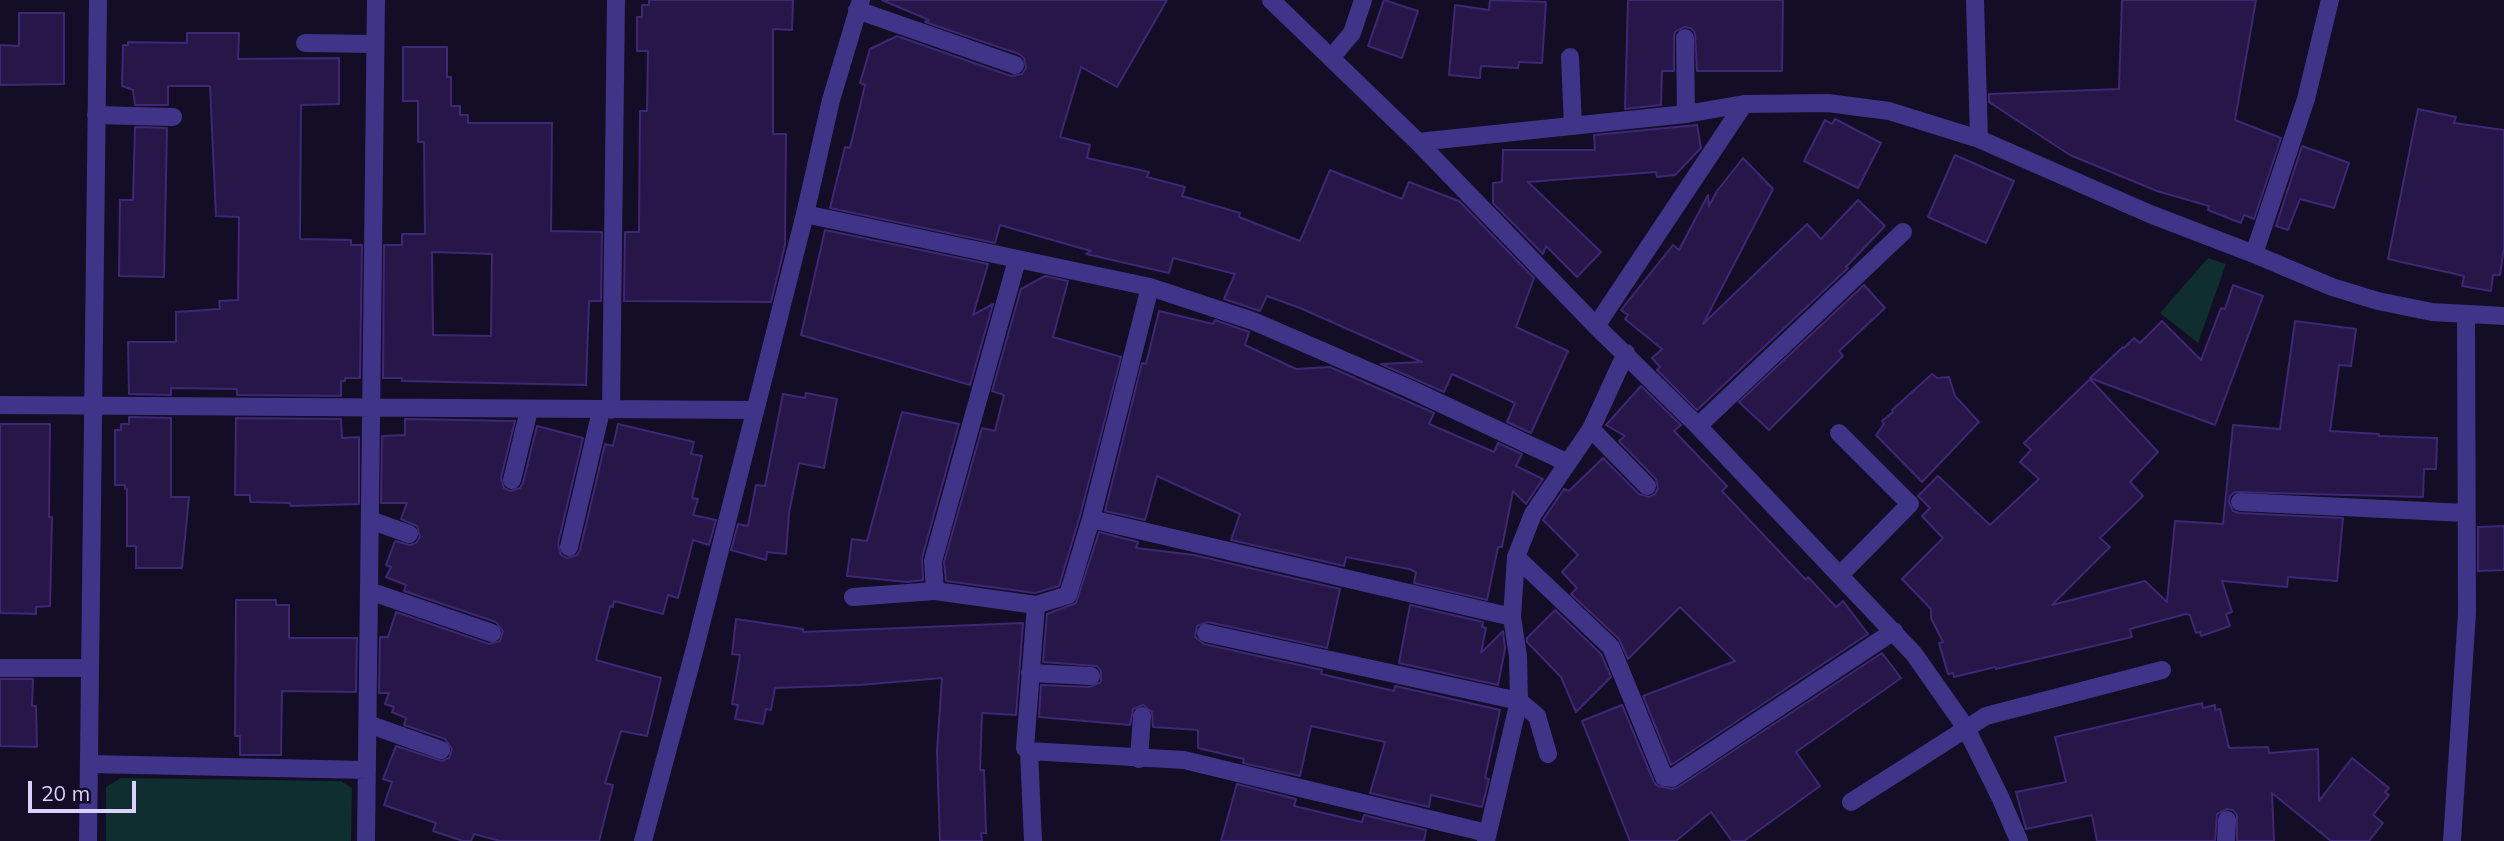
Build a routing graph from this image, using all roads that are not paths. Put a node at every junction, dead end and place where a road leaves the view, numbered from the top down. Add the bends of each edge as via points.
1 (98, 0) edge
2 (376, 0) edge
3 (616, 0) edge
4 (1270, 0) edge
5 (1363, 0) edge
6 (1975, 0) edge
7 (2330, 0) edge
8 (859, 5) edge
9 (1685, 38) dead end
10 (305, 43) dead end
11 (375, 44) junction
12 (1570, 57) dead end
13 (1331, 58) junction
14 (1015, 65) dead end
15 (1744, 104) junction
16 (1686, 114) junction
17 (96, 115) junction
18 (173, 117) dead end
19 (1573, 126) junction
20 (1979, 139) junction
21 (1418, 142) junction
22 (805, 214) junction
23 (1903, 232) dead end
24 (2253, 254) junction
25 (1017, 260) junction
26 (1150, 287) junction
27 (2466, 314) junction
28 (2504, 316) edge
29 (1597, 326) junction
30 (1626, 353) junction
31 (0, 405) edge
32 (92, 405) junction
33 (372, 407) junction
34 (529, 410) junction
35 (606, 410) junction
36 (754, 410) junction
37 (1698, 426) junction
38 (1591, 429) junction
39 (1839, 433) dead end
40 (1568, 463) junction
41 (512, 480) dead end
42 (1647, 486) dead end
43 (2240, 502) dead end
44 (2466, 513) junction
45 (1091, 519) junction
46 (370, 520) junction
47 (409, 534) dead end
48 (569, 547) dead end
49 (1516, 557) junction
50 (1840, 575) junction
51 (369, 591) junction
52 (935, 591) junction
53 (852, 597) dead end
54 (1036, 605) junction
55 (1511, 617) junction
56 (1894, 631) junction
57 (492, 633) dead end
58 (1206, 633) dead end
59 (0, 668) edge
60 (90, 668) junction
61 (2162, 670) dead end
62 (1030, 673) junction
63 (1091, 676) dead end
64 (1519, 701) junction
65 (1142, 716) dead end
66 (368, 724) junction
67 (1966, 729) junction
68 (441, 750) dead end
69 (1029, 751) junction
70 (1548, 754) dead end
71 (1139, 759) junction
72 (89, 764) junction
73 (367, 770) junction
74 (1851, 802) dead end
75 (2227, 820) dead end
76 (1486, 837) edge
77 (88, 841) edge
78 (366, 841) edge
79 (643, 841) edge
80 (1033, 841) edge
81 (2019, 841) edge
82 (2226, 841) edge
83 (2452, 841) edge

1 - 17 street
2 - 11 street
3 - 35 street
4 - 13 street
5 - 13 street via 1352,33
6 - 20 street
7 - 24 street via 2306,99
8 - 14 street
8 - 22 street
9 - 16 street
10 - 11 street
11 - 33 street
12 - 19 street
13 - 21 street
15 - 16 street
15 - 20 street via 1828,103 1889,111
15 - 29 street
16 - 19 street
17 - 18 street
17 - 32 street
19 - 21 street
20 - 24 street
21 - 29 street
22 - 25 street
22 - 36 street
23 - 37 street
24 - 27 street via 2332,288 2378,301
25 - 26 street
25 - 52 street via 933,561
26 - 40 street via 1253,321
26 - 45 street
27 - 28 street
27 - 44 street
29 - 30 street
30 - 37 street
30 - 38 street
31 - 32 street
32 - 33 street
32 - 60 street
33 - 34 street
33 - 46 street
34 - 35 street
34 - 41 street
35 - 36 street
35 - 48 street
36 - 79 street
37 - 50 street
38 - 40 street
38 - 42 street
39 - 50 street via 1910,504
40 - 49 street via 1533,514
43 - 44 street
44 - 83 street via 2467,613
45 - 54 street via 1068,595
45 - 55 street
46 - 47 street
46 - 51 street
49 - 55 street
49 - 56 street via 1611,647 1664,777 1672,778
50 - 56 street
51 - 57 street
51 - 66 street
52 - 53 street
52 - 54 street
54 - 62 street
55 - 64 street
56 - 67 street
58 - 64 street
59 - 60 street
60 - 72 street
61 - 67 street via 1986,716
62 - 63 street
62 - 69 street via 1025,748
64 - 70 street via 1537,716
64 - 76 street
65 - 71 street
66 - 68 street
66 - 73 street
67 - 74 street
67 - 81 street
69 - 71 street
69 - 80 street
71 - 76 street via 1184,760
72 - 73 street
72 - 77 street
73 - 78 street
75 - 82 street

